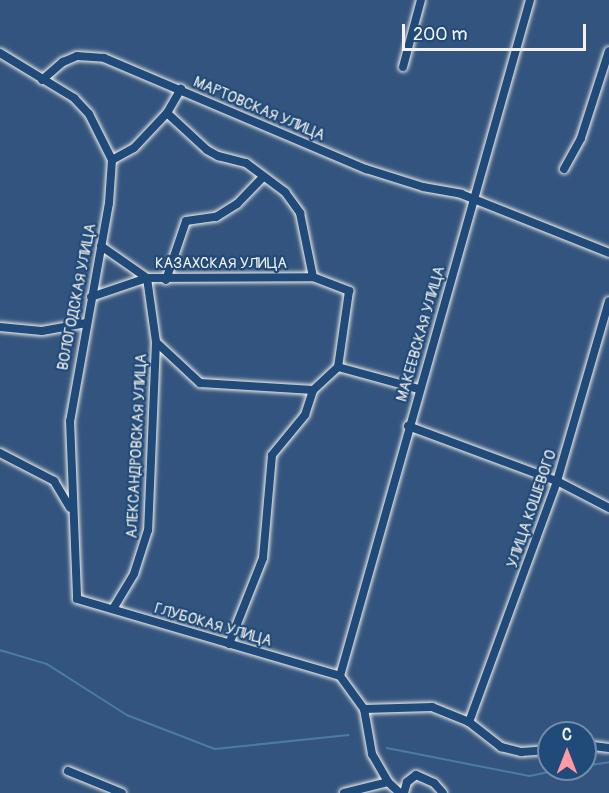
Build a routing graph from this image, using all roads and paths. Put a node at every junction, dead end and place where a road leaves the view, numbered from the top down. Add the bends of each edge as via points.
1 (421, 0) edge
2 (530, 0) edge
3 (609, 51) edge
4 (0, 52) edge
5 (403, 67) dead end
6 (42, 80) junction
7 (181, 89) junction
8 (167, 113) junction
9 (112, 160) junction
10 (564, 169) dead end
11 (262, 178) junction
12 (473, 199) junction
13 (101, 246) junction
14 (609, 253) edge
15 (313, 276) junction
16 (147, 278) junction
17 (166, 279) junction
18 (91, 297) junction
19 (609, 300) edge
20 (86, 323) junction
21 (0, 327) edge
22 (156, 342) junction
23 (338, 367) junction
24 (419, 389) junction
25 (313, 390) junction
26 (408, 426) junction
27 (0, 453) edge
28 (70, 476) junction
29 (54, 481) junction
30 (557, 481) junction
31 (609, 508) edge
32 (73, 514) junction
33 (77, 598) joint
34 (113, 609) junction
35 (229, 644) junction
36 (340, 676) junction
37 (363, 709) junction
38 (469, 722) junction
39 (537, 751) edge
40 (68, 771) dead end
41 (388, 782) junction
42 (122, 793) edge
43 (344, 793) edge
44 (402, 793) edge
45 (443, 793) edge

1 - 5 street
2 - 12 street, МАКЕЕВСКАЯ УЛИЦА
3 - 10 street via 581,138
4 - 6 street
6 - 7 street, МАРТОВСКАЯ УЛИЦА via 63,62 86,56 104,58
6 - 9 street via 74,98 89,114
7 - 8 street
7 - 12 street, МАРТОВСКАЯ УЛИЦА via 366,169
8 - 9 street via 128,155
8 - 11 street via 207,150 246,163
9 - 13 street, ВОЛОГОДСКАЯ УЛИЦА
11 - 15 street via 285,192 300,213
11 - 17 street via 237,204 216,218 186,221
12 - 14 street, МАРТОВСКАЯ УЛИЦА
12 - 24 street, МАКЕЕВСКАЯ УЛИЦА
13 - 16 street, КАЗАХСКАЯ УЛИЦА
13 - 18 street, ВОЛОГОДСКАЯ УЛИЦА
15 - 17 street, КАЗАХСКАЯ УЛИЦА
15 - 23 street, КАЗАХСКАЯ УЛИЦА via 349,291
16 - 17 street, КАЗАХСКАЯ УЛИЦА
16 - 18 street
16 - 22 street, АЛЕКСАНДРОВСКАЯ УЛИЦА
18 - 20 street, ВОЛОГОДСКАЯ УЛИЦА
19 - 30 street, УЛИЦА КОШЕВОГО
20 - 21 street via 42,331
20 - 28 street, ВОЛОГОДСКАЯ УЛИЦА via 70,421
22 - 25 street via 200,383
22 - 34 street, АЛЕКСАНДРОВСКАЯ УЛИЦА via 148,530 134,574
23 - 24 street
23 - 25 street
24 - 26 street, МАКЕЕВСКАЯ УЛИЦА
25 - 35 street via 305,415 272,455 263,558
26 - 30 street
26 - 36 street, МАКЕЕВСКАЯ УЛИЦА
27 - 29 street
28 - 29 street
28 - 32 street, ВОЛОГОДСКАЯ УЛИЦА
29 - 32 street
30 - 31 street
30 - 38 street, УЛИЦА КОШЕВОГО
32 - 33 street, ВОЛОГОДСКАЯ УЛИЦА
33 - 34 street, ГЛУБОКАЯ УЛИЦА
34 - 35 street, ГЛУБОКАЯ УЛИЦА
35 - 36 street, ГЛУБОКАЯ УЛИЦА
36 - 37 street
37 - 38 street via 432,707
37 - 41 street via 372,754
38 - 39 street via 501,747
40 - 42 street
41 - 43 street
41 - 44 street
44 - 45 street via 416,775 434,783

